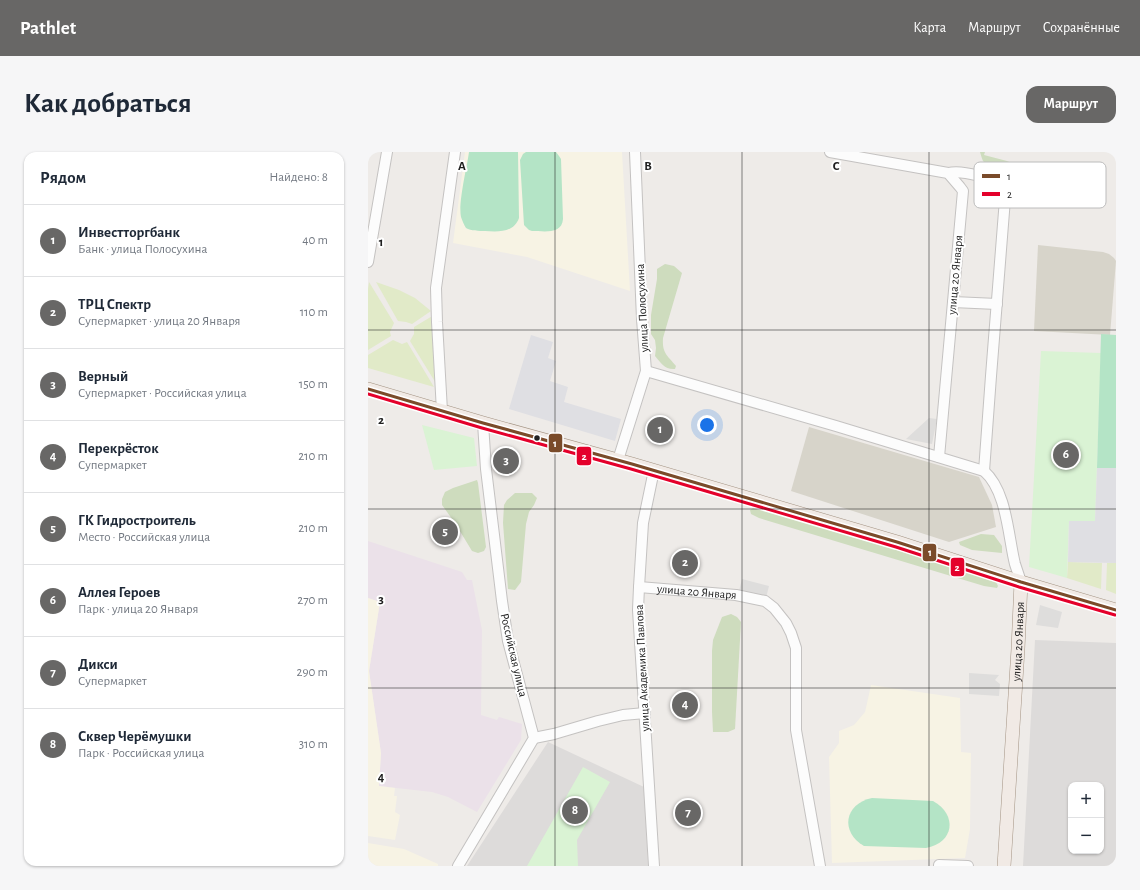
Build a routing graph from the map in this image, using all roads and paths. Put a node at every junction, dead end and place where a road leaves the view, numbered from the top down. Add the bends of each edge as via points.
1 (388, 152) edge
2 (455, 152) edge
3 (635, 152) edge
4 (830, 152) edge
5 (948, 173) junction
6 (974, 174) edge
7 (1004, 208) edge
8 (368, 262) edge
9 (953, 302) junction
10 (997, 304) junction
11 (646, 370) junction
12 (368, 389) edge
13 (442, 411) junction
14 (483, 423) junction
15 (939, 457) junction
16 (618, 460) junction
17 (654, 470) junction
18 (984, 471) junction
19 (1021, 582) junction
20 (639, 587) junction
21 (1116, 610) edge
22 (645, 713) junction
23 (534, 738) junction
24 (458, 866) edge
25 (654, 866) edge
26 (820, 866) edge
27 (939, 866) edge
28 (968, 866) edge
29 (1004, 866) edge

1 - 8 street
2 - 13 street via 436,288
3 - 11 street, улица Полосухина
4 - 5 street
5 - 6 street
5 - 9 street, улица 20 Января via 963,191
7 - 10 street
9 - 10 street
9 - 15 street, улица 20 Января
10 - 18 street
11 - 15 street
11 - 16 street, улица Полосухина
12 - 13 main road
13 - 14 main road
14 - 16 main road
14 - 23 street, Российская улица via 486,469 508,641
15 - 18 street
16 - 17 main road
17 - 19 main road via 897,542
17 - 20 street, улица Академика Павлова via 643,523
18 - 19 street, улица 20 Января via 995,485 1005,509 1015,565
19 - 21 main road
19 - 29 main road, улица 20 Января
20 - 22 street, улица Академика Павлова via 638,610
20 - 26 street, улица 20 Января via 736,595 765,601 786,623 796,648 796,730
22 - 23 street via 623,715
22 - 25 street, улица Академика Павлова
23 - 24 street
27 - 28 street

